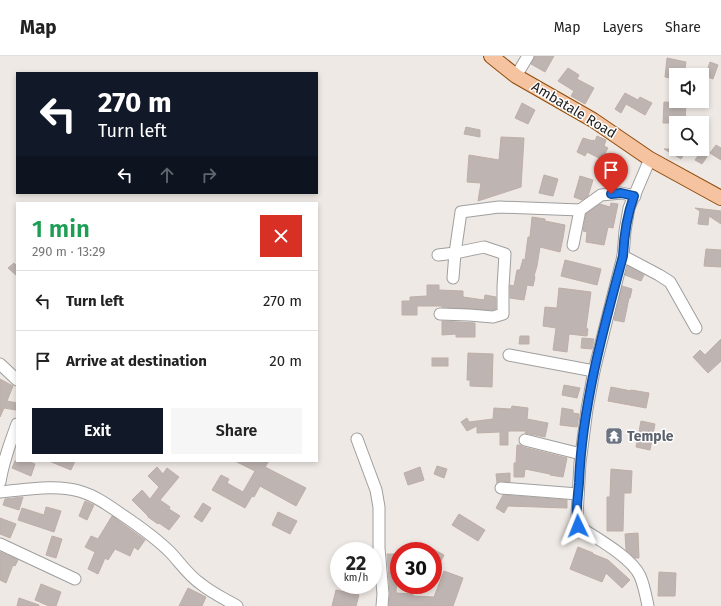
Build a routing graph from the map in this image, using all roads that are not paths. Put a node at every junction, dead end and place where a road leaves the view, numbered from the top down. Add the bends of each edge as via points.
1 (491, 56) edge
2 (528, 56) edge
3 (516, 76) junction
4 (650, 159) junction
5 (634, 196) junction
6 (721, 198) edge
7 (580, 210) junction
8 (573, 245) dead end
9 (455, 253) junction
10 (438, 254) dead end
11 (623, 256) junction
12 (454, 278) dead end
13 (440, 314) dead end
14 (696, 328) dead end
15 (510, 355) dead end
16 (0, 364) edge
17 (594, 371) junction
18 (16, 379) edge
19 (16, 427) edge
20 (357, 439) dead end
21 (526, 440) dead end
22 (581, 454) junction
23 (0, 482) edge
24 (502, 488) dead end
25 (0, 492) edge
26 (578, 494) junction
27 (0, 544) edge
28 (75, 579) dead end
29 (237, 606) edge
30 (382, 606) edge
31 (648, 606) edge

1 - 3 main road, Ambatale Road
2 - 3 street
3 - 4 main road, Ambatale Road via 593,120
4 - 5 street
4 - 6 main road, Ambatale Road
5 - 7 street via 621,193 601,195
5 - 11 street via 629,208
7 - 8 street
7 - 9 street via 499,207 461,212
9 - 10 street
9 - 12 street
9 - 13 street via 484,247 505,254 503,314 493,317
11 - 14 street via 670,282
11 - 17 street
15 - 17 street
16 - 18 street
17 - 22 street
19 - 23 street
20 - 30 street via 376,490 379,507
21 - 22 street
22 - 26 street
24 - 26 street
25 - 29 street via 44,488 66,489 90,495 141,527 201,584
26 - 31 street via 578,526 634,566 640,577
27 - 28 street

